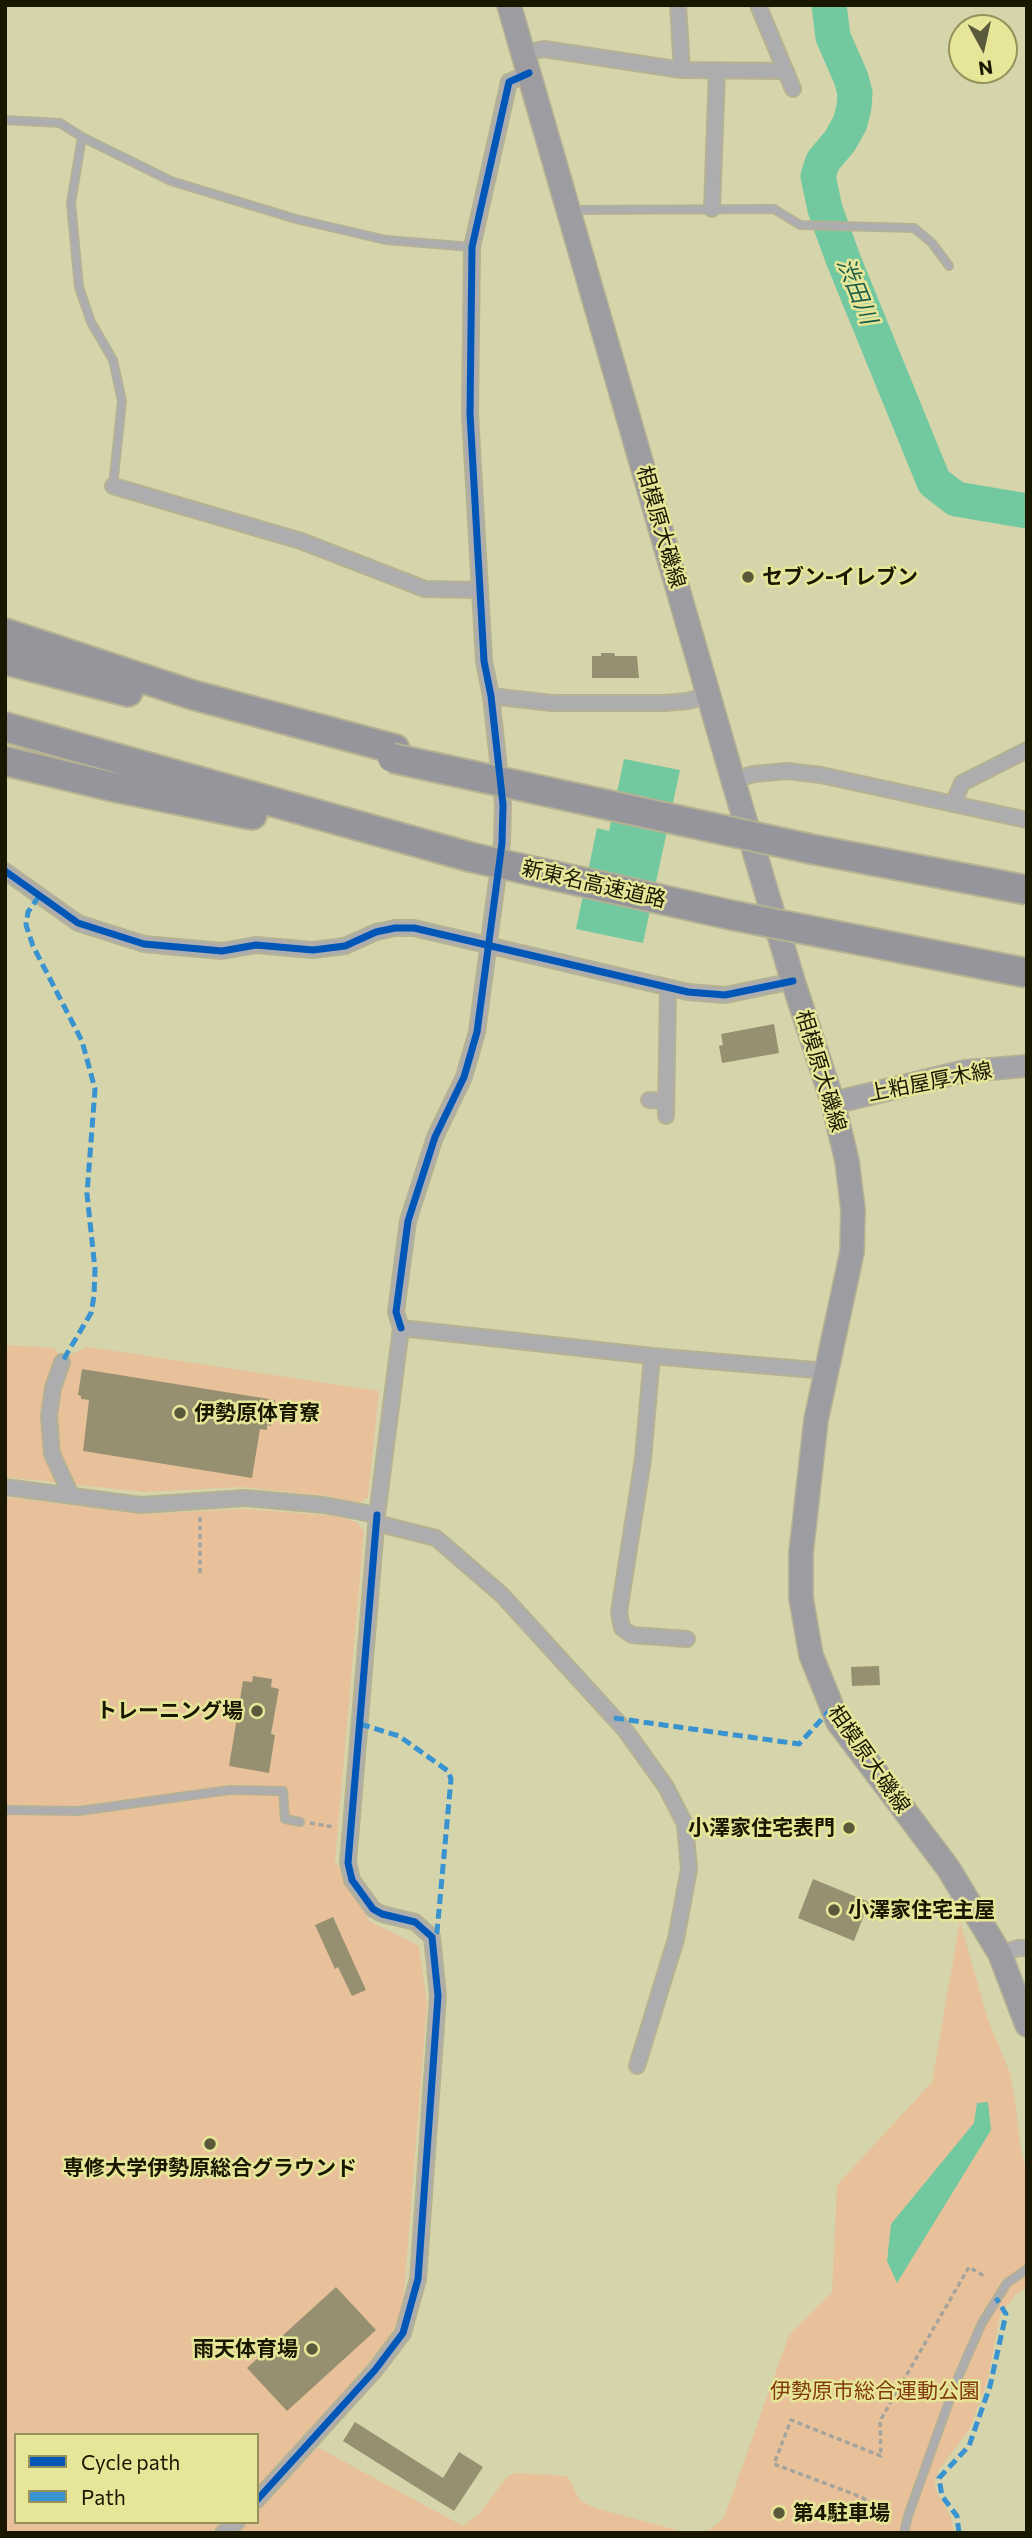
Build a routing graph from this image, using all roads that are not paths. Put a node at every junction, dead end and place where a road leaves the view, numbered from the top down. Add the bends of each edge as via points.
1 (509, 5) edge
2 (678, 5) edge
3 (758, 5) edge
4 (526, 63) junction
5 (682, 70) junction
6 (717, 71) junction
7 (786, 71) junction
8 (793, 89) dead end
9 (5, 120) edge
10 (82, 137) junction
11 (712, 209) junction
12 (570, 210) junction
13 (472, 247) junction
14 (949, 266) dead end
15 (113, 486) joint
16 (480, 590) junction
17 (5, 633) edge
18 (5, 660) edge
19 (491, 695) junction
20 (709, 695) junction
21 (5, 727) edge
22 (1027, 750) edge
23 (394, 754) junction
24 (5, 761) edge
25 (733, 780) junction
26 (953, 804) junction
27 (1027, 820) edge
28 (374, 834) junction
29 (5, 871) edge
30 (1027, 890) edge
31 (488, 945) junction
32 (1027, 973) edge
33 (793, 981) junction
34 (668, 988) junction
35 (1027, 1066) edge
36 (649, 1100) dead end
37 (666, 1101) junction
38 (833, 1103) junction
39 (666, 1116) dead end
40 (401, 1328) junction
41 (652, 1356) junction
42 (62, 1362) dead end
43 (825, 1371) junction
44 (5, 1486) edge
45 (71, 1495) junction
46 (376, 1519) junction
47 (687, 1639) dead end
48 (5, 1810) edge
49 (300, 1822) road end
50 (1027, 1948) edge
51 (1000, 1954) junction
52 (1027, 2025) edge
53 (637, 2066) dead end
54 (1027, 2269) edge
55 (259, 2498) edge
56 (904, 2533) edge

1 - 4 main road, 相模原大磯線
2 - 5 street
3 - 7 street
4 - 5 street via 544,49
4 - 12 main road, 相模原大磯線
4 - 13 street via 509,82
5 - 6 street
6 - 7 street
6 - 11 street
7 - 8 street
9 - 10 lane via 60,123
10 - 13 lane via 171,181 296,219 386,240
10 - 15 lane via 71,203 79,287 91,322 113,360 122,401
11 - 12 lane
11 - 14 lane via 774,209 800,225 914,228
12 - 20 main road, 相模原大磯線
13 - 16 street via 470,414
15 - 16 street via 301,541 425,590
16 - 19 street
17 - 23 highway
18 - 23 highway
19 - 20 street via 552,703 664,703
19 - 31 street via 503,806
20 - 25 main road, 相模原大磯線
21 - 28 highway
22 - 26 street via 962,783
23 - 30 highway, bridge via 541,792
24 - 28 highway via 121,788
25 - 26 street via 787,771
25 - 33 main road, 相模原大磯線
26 - 27 street
28 - 32 highway, 新東名高速道路, bridge via 731,915
29 - 31 street via 78,923 144,944 222,951 256,945 313,950 345,946 376,932 414,928
31 - 34 street
31 - 40 street via 477,1032 464,1077 436,1137 408,1221 396,1312
33 - 34 street via 725,995
33 - 38 main road, 相模原大磯線
34 - 37 street
35 - 38 main road, 上粕屋厚木線 via 965,1071
36 - 37 street
37 - 39 street
38 - 43 main road, 相模原大磯線 via 848,1161 852,1252
40 - 41 street
40 - 46 street
41 - 43 street
41 - 47 street via 643,1459 619,1612 622,1628 632,1635
42 - 45 street via 49,1416 52,1454
43 - 51 main road, 相模原大磯線 via 802,1553 802,1598 811,1654 838,1722 948,1868
44 - 45 street
45 - 46 street via 141,1505 246,1498 324,1505
46 - 53 street via 436,1538 502,1595 626,1731 666,1787 685,1824 687,1881 676,1939
46 - 55 street via 348,1863 352,1880 373,1909 415,1922 432,1937 438,1996 418,2279 403,2333
48 - 49 lane via 79,1811 230,1790 283,1791 285,1819
50 - 51 street
51 - 52 main road, 相模原大磯線
54 - 56 lane via 1007,2283 982,2323 956,2382

